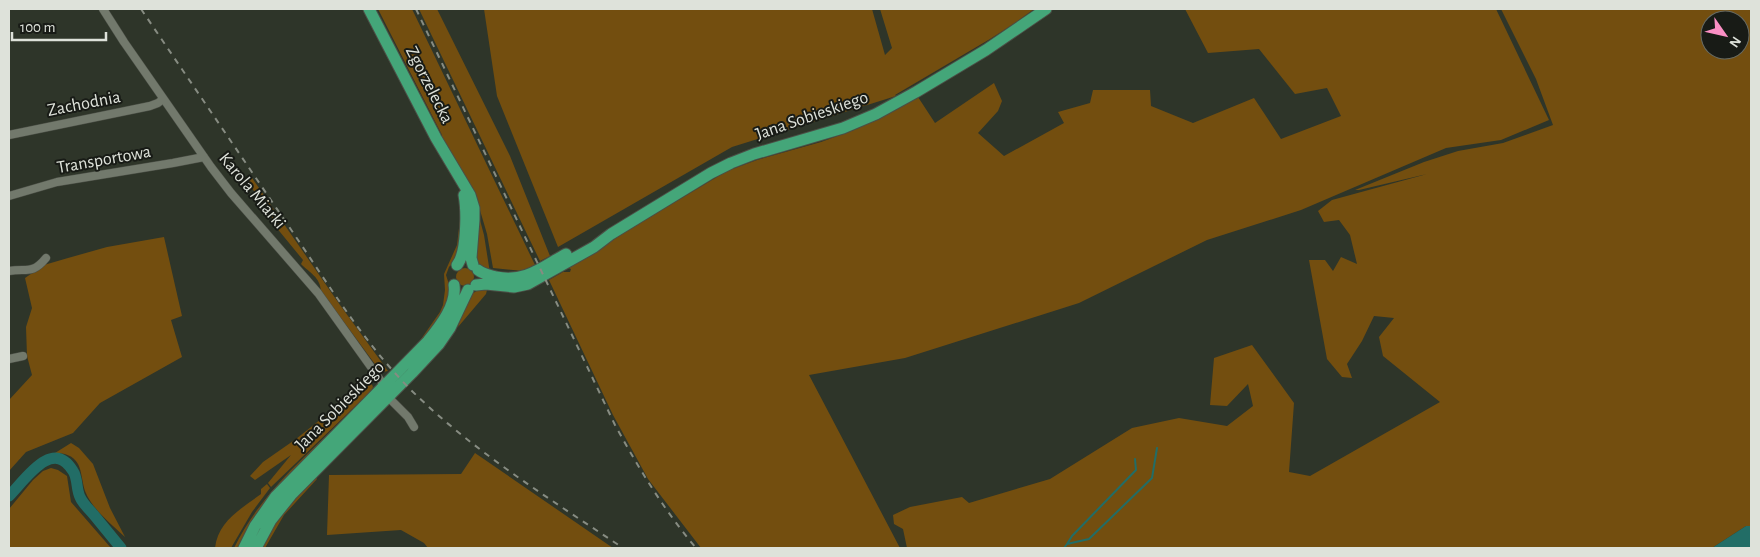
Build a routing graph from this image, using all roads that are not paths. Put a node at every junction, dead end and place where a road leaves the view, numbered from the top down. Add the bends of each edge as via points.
1 (103, 9) edge
2 (369, 9) edge
3 (1046, 9) edge
4 (163, 99) junction
5 (9, 135) edge
6 (204, 157) junction
7 (458, 177) junction
8 (9, 196) edge
9 (611, 234) junction
10 (46, 258) dead end
11 (457, 265) junction
12 (476, 267) junction
13 (9, 271) edge
14 (454, 285) junction
15 (472, 288) junction
16 (23, 356) dead end
17 (9, 359) edge
18 (384, 396) junction
19 (414, 427) dead end
20 (244, 548) edge
21 (256, 548) edge

1 - 4 street, Karola Miarki
2 - 7 main road, Zgorzelecka
3 - 9 main road, Jana Sobieskiego via 986,50 876,114 834,131 732,163
4 - 5 street, Zachodnia via 150,106
4 - 6 street, Karola Miarki
6 - 8 street, Transportowa via 58,182
6 - 18 street, Karola Miarki via 318,293
7 - 11 main road, Zgorzelecka via 466,207 462,257
7 - 12 main road, Zgorzelecka via 466,186 472,202 471,258
9 - 12 main road, Jana Sobieskiego via 523,277 503,278 485,274
9 - 15 main road, Jana Sobieskiego via 528,284 508,288 486,284
10 - 13 street via 31,271
11 - 12 main road via 464,262
11 - 14 main road via 451,274
12 - 15 main road via 479,278
14 - 15 main road
14 - 18 main road, Jana Sobieskiego via 452,299 438,328
15 - 18 main road, Jana Sobieskiego via 450,328 429,356 406,380
16 - 17 street
18 - 19 street, Karola Miarki via 408,417
18 - 20 main road, Jana Sobieskiego via 276,496
18 - 21 main road, Jana Sobieskiego via 283,504

